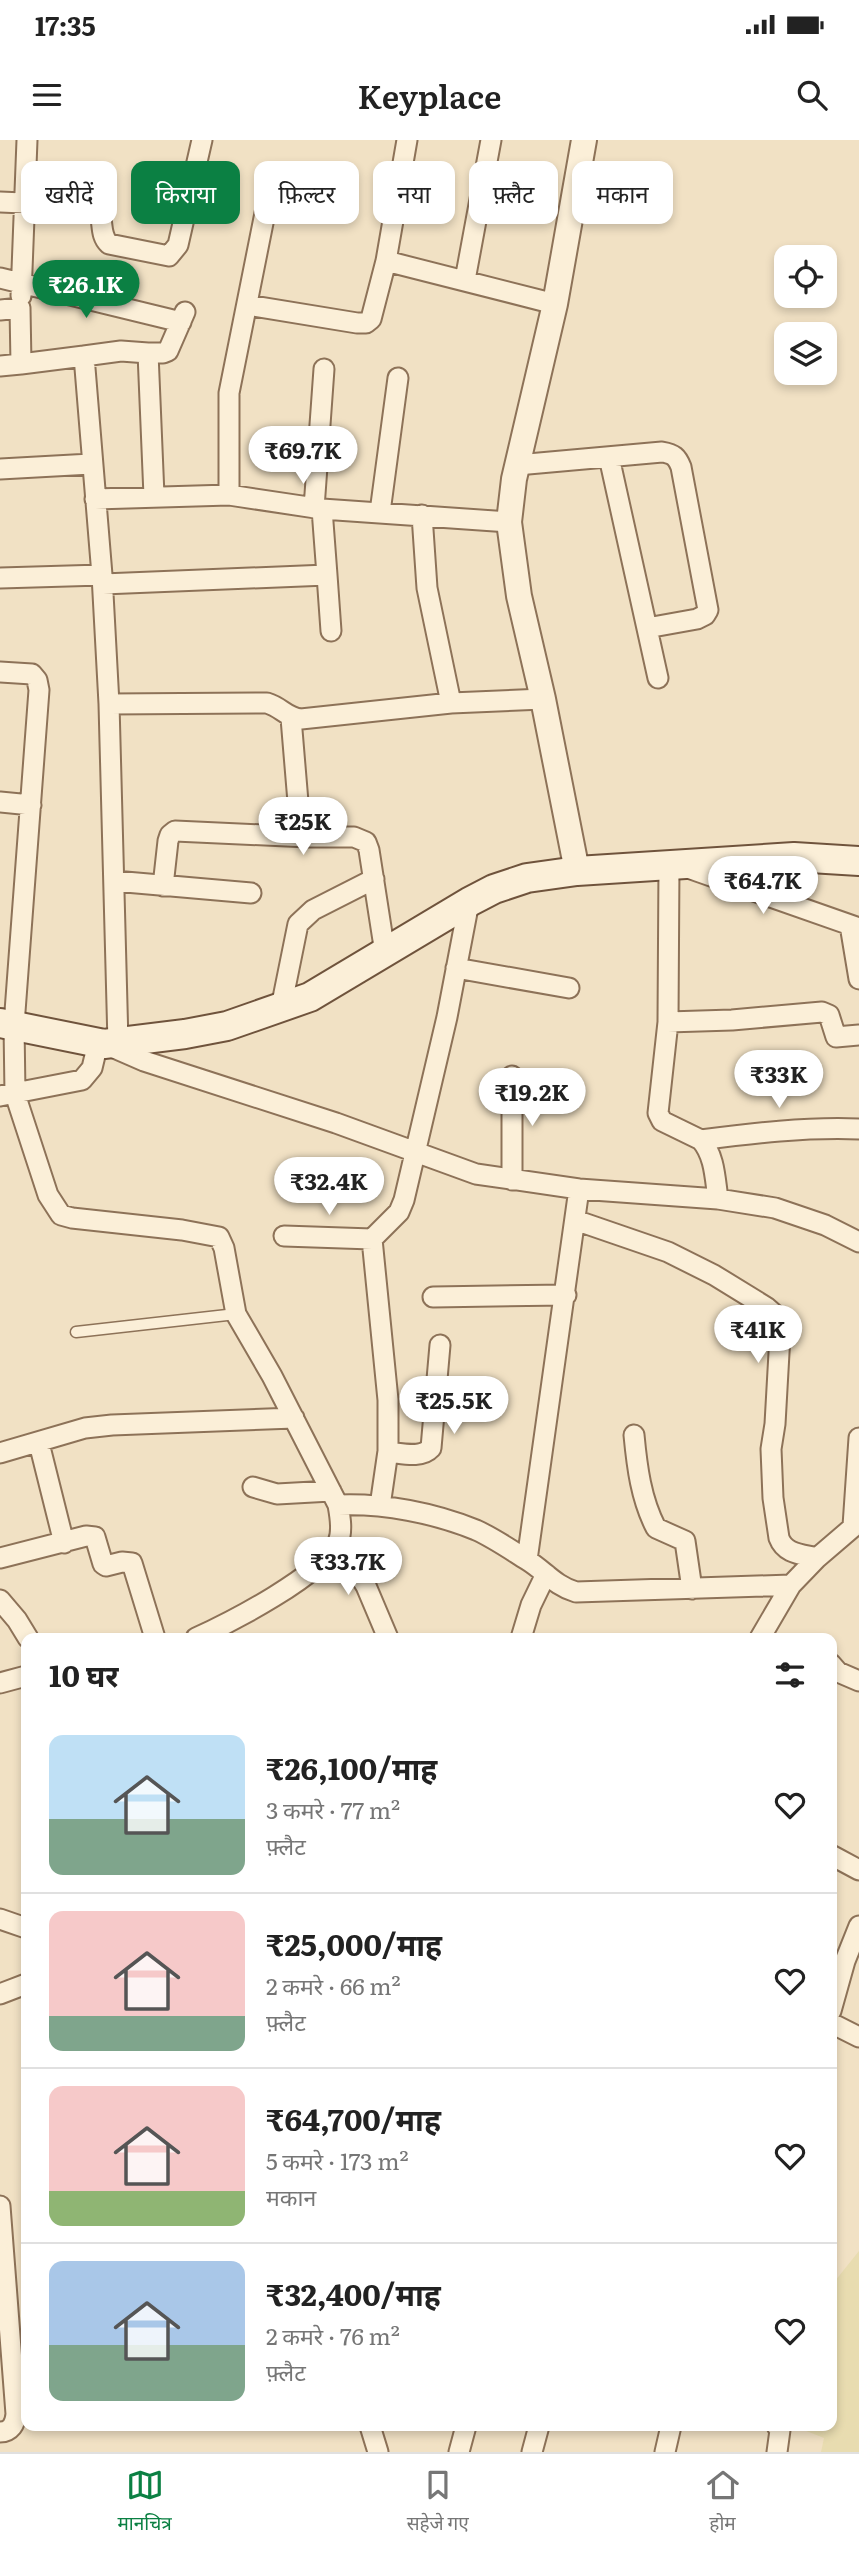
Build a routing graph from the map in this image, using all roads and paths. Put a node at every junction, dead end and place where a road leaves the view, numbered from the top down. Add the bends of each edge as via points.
1 (27, 140) edge
2 (202, 140) edge
3 (407, 140) edge
4 (491, 140) edge
5 (584, 140) edge
6 (27, 161) edge
7 (0, 202) edge
8 (21, 203) edge
9 (25, 224) edge
10 (102, 224) edge
11 (263, 224) edge
12 (386, 261) junction
13 (0, 278) edge
14 (466, 279) junction
15 (22, 283) junction
16 (555, 304) junction
17 (247, 305) junction
18 (20, 308) junction
19 (0, 310) edge
20 (148, 353) junction
21 (84, 356) junction
22 (21, 364) junction
23 (0, 366) edge
24 (324, 369) dead end
25 (398, 378) dead end
26 (609, 457) junction
27 (91, 464) junction
28 (517, 466) junction
29 (0, 469) edge
30 (229, 495) junction
31 (154, 496) junction
32 (95, 499) junction
33 (318, 509) junction
34 (380, 512) junction
35 (422, 515) junction
36 (509, 522) junction
37 (327, 575) junction
38 (0, 578) edge
39 (102, 580) junction
40 (647, 628) junction
41 (331, 632) dead end
42 (0, 673) edge
43 (658, 678) dead end
44 (542, 699) junction
45 (450, 703) junction
46 (108, 704) junction
47 (291, 718) junction
48 (0, 802) edge
49 (32, 805) junction
50 (307, 837) junction
51 (859, 861) edge
52 (675, 865) junction
53 (577, 871) junction
54 (374, 879) junction
55 (114, 881) junction
56 (163, 886) junction
57 (251, 893) dead end
58 (469, 902) junction
59 (855, 927) edge
60 (385, 953) junction
61 (456, 968) junction
62 (859, 979) edge
63 (569, 988) dead end
64 (281, 1007) junction
65 (668, 1022) junction
66 (7, 1024) edge
67 (859, 1035) edge
68 (107, 1043) junction
69 (512, 1076) dead end
70 (8, 1095) edge
71 (859, 1129) edge
72 (701, 1140) junction
73 (417, 1153) junction
74 (512, 1180) junction
75 (579, 1189) junction
76 (718, 1199) junction
77 (575, 1220) junction
78 (284, 1236) dead end
79 (372, 1239) junction
80 (859, 1242) edge
81 (566, 1294) junction
82 (433, 1297) dead end
83 (236, 1314) junction
84 (76, 1332) dead end
85 (440, 1345) dead end
86 (294, 1418) junction
87 (634, 1435) dead end
88 (859, 1438) edge
89 (38, 1443) junction
90 (388, 1452) junction
91 (0, 1453) edge
92 (253, 1487) dead end
93 (335, 1498) junction
94 (380, 1506) junction
95 (856, 1524) edge
96 (339, 1541) junction
97 (64, 1543) junction
98 (0, 1558) edge
99 (817, 1558) junction
100 (527, 1560) junction
101 (546, 1574) junction
102 (791, 1585) junction
103 (692, 1589) junction
104 (0, 1600) edge
105 (231, 1630) edge
106 (26, 1633) edge
107 (153, 1633) edge
108 (386, 1633) edge
109 (523, 1633) edge
110 (767, 1633) edge
111 (837, 1671) edge
112 (21, 1677) edge
113 (859, 1681) edge
114 (0, 1683) edge
115 (837, 1858) edge
116 (859, 1870) edge
117 (0, 1919) edge
118 (21, 1926) edge
119 (859, 1926) edge
120 (21, 1986) edge
121 (837, 1990) edge
122 (0, 1994) edge
123 (837, 2026) edge
124 (859, 2036) edge
125 (0, 2206) edge
126 (372, 2431) edge
127 (465, 2431) edge
128 (538, 2431) edge
129 (670, 2431) edge
130 (780, 2431) edge
131 (0, 2432) edge
132 (378, 2452) edge
133 (459, 2452) edge
134 (532, 2452) edge
135 (665, 2452) edge
136 (777, 2452) edge

1 - 6 street
2 - 10 street via 178,244 169,256 109,244
3 - 12 street
4 - 14 street
5 - 16 street
7 - 8 street
9 - 15 street
11 - 17 street
12 - 14 street
12 - 17 street via 374,314 366,323
13 - 15 street
14 - 16 street
15 - 18 street
15 - 20 street via 183,317 168,351
16 - 28 street
17 - 30 street via 229,393
18 - 19 street
18 - 22 street
20 - 21 street
20 - 31 street
21 - 22 street
21 - 27 street
22 - 23 street
24 - 33 street
25 - 34 street
26 - 28 street
26 - 40 street
26 - 40 street via 671,453 681,467 708,610 697,619
27 - 29 street
27 - 32 street
28 - 36 street
30 - 31 street
30 - 33 street
31 - 32 street
32 - 39 street
33 - 34 street
33 - 37 street
34 - 35 street
35 - 36 street
35 - 45 street via 427,588
36 - 44 street via 519,596
37 - 39 street
37 - 41 street
38 - 39 street
39 - 46 street
40 - 43 street
42 - 49 street via 32,674 37,680
44 - 45 street
44 - 53 street
45 - 47 street
46 - 47 street via 267,703 279,706
46 - 55 street
47 - 50 street via 300,826
48 - 49 street
49 - 66 street
50 - 54 street via 366,842
50 - 56 street via 175,831 168,841
51 - 52 main road via 794,857
52 - 53 main road
52 - 59 street
52 - 65 street
53 - 58 main road via 527,878
54 - 60 street
54 - 64 street via 313,910 298,924
55 - 56 street
55 - 68 street
56 - 57 street
58 - 60 main road
58 - 61 street
59 - 62 street
60 - 64 main road via 310,997
61 - 63 street
61 - 73 street
64 - 68 main road via 227,1026
65 - 67 street via 822,1012 828,1015 834,1036
65 - 72 street via 658,1113 662,1121
66 - 68 main road
66 - 70 street
68 - 70 street via 82,1080
68 - 73 street via 144,1061
69 - 74 street
70 - 83 street via 48,1195 61,1215 219,1237
71 - 72 street via 770,1131
72 - 76 street via 710,1154
73 - 74 street via 476,1174
73 - 79 street via 399,1212
74 - 75 street
75 - 76 street
75 - 77 street
76 - 80 street via 798,1214
77 - 81 street
77 - 99 street via 668,1252 774,1314 780,1335 771,1474 779,1538 790,1552
78 - 79 street
79 - 90 street via 388,1400
81 - 82 street
81 - 100 street
83 - 84 lane
83 - 86 street
85 - 90 street via 431,1448 418,1454
86 - 89 street via 112,1425
86 - 93 street
87 - 103 street via 643,1496 652,1520 656,1528 685,1541
88 - 95 street
89 - 91 street
89 - 97 street
90 - 94 street
92 - 93 street via 277,1494
93 - 94 street
93 - 96 street via 341,1521
94 - 100 street via 460,1524
95 - 99 street
96 - 105 street via 324,1560
96 - 108 street via 366,1586
97 - 98 street
97 - 107 street via 95,1537 103,1564 132,1563
99 - 102 street
100 - 101 street
101 - 103 street via 576,1592
101 - 109 street
102 - 103 street
102 - 110 street
104 - 106 street
111 - 113 street
112 - 114 street
115 - 116 street
117 - 118 street
119 - 121 street
120 - 122 street
123 - 124 street
125 - 131 street via 16,2414 10,2429
126 - 132 street
127 - 133 street
128 - 134 street
129 - 135 street
130 - 136 street

